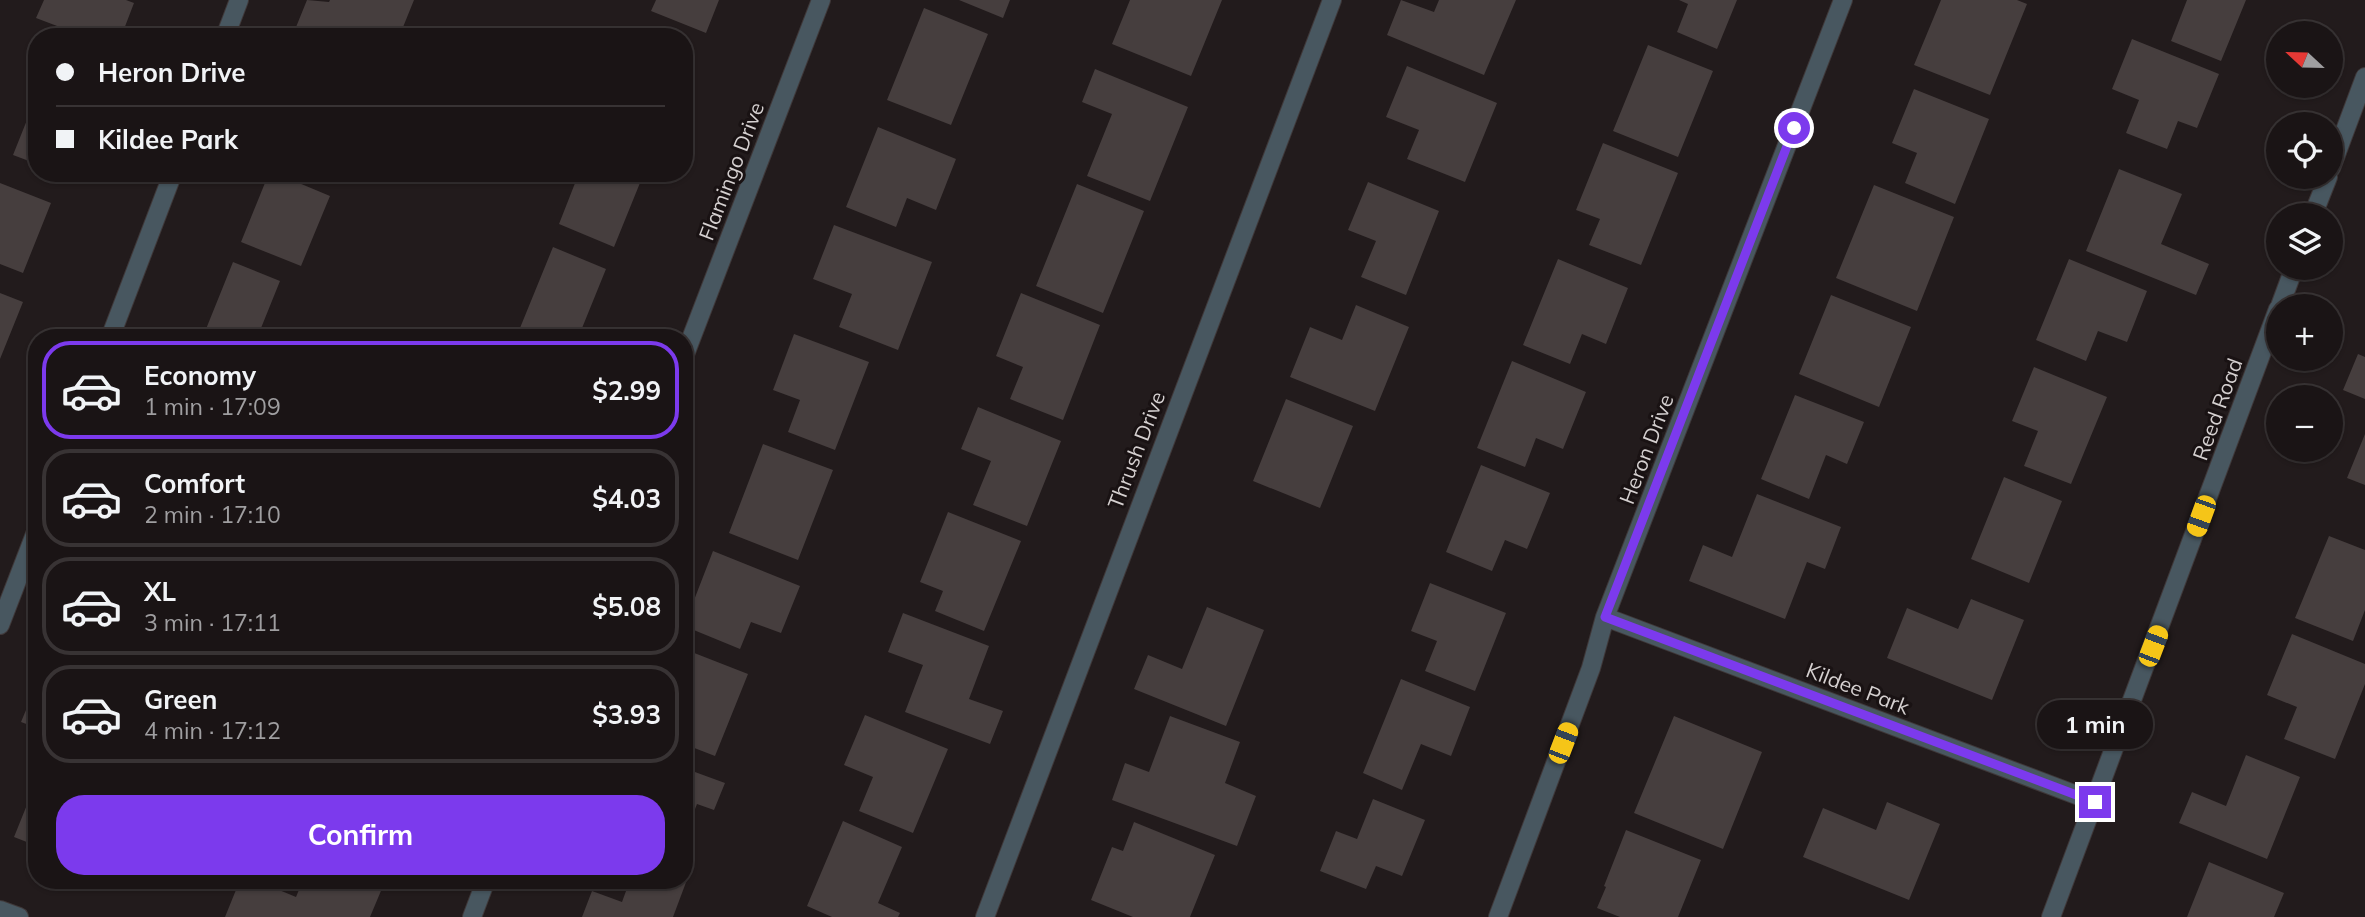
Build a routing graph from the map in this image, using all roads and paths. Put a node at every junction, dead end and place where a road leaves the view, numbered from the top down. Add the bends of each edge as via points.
1 (239, 0) edge
2 (821, 0) edge
3 (1332, 0) edge
4 (1843, 0) edge
5 (228, 28) edge
6 (2365, 77) edge
7 (2343, 136) edge
8 (170, 182) edge
9 (113, 329) edge
10 (693, 334) edge
11 (2266, 343) edge
12 (28, 552) edge
13 (1605, 617) junction
14 (0, 625) edge
15 (2095, 802) junction
16 (483, 889) edge
17 (0, 910) edge
18 (19, 917) edge
19 (472, 917) edge
20 (985, 917) edge
21 (1497, 917) edge
22 (2050, 917) edge

1 - 5 street
2 - 10 street, Flamingo Drive
3 - 20 street, Thrush Drive
4 - 13 street, Heron Drive
6 - 7 street
8 - 9 street
11 - 15 street, Reed Road
12 - 14 street
13 - 15 street, Kildee Park
13 - 21 street, Heron Drive via 1591,668
15 - 22 street, Reed Road
16 - 19 street
17 - 18 street

